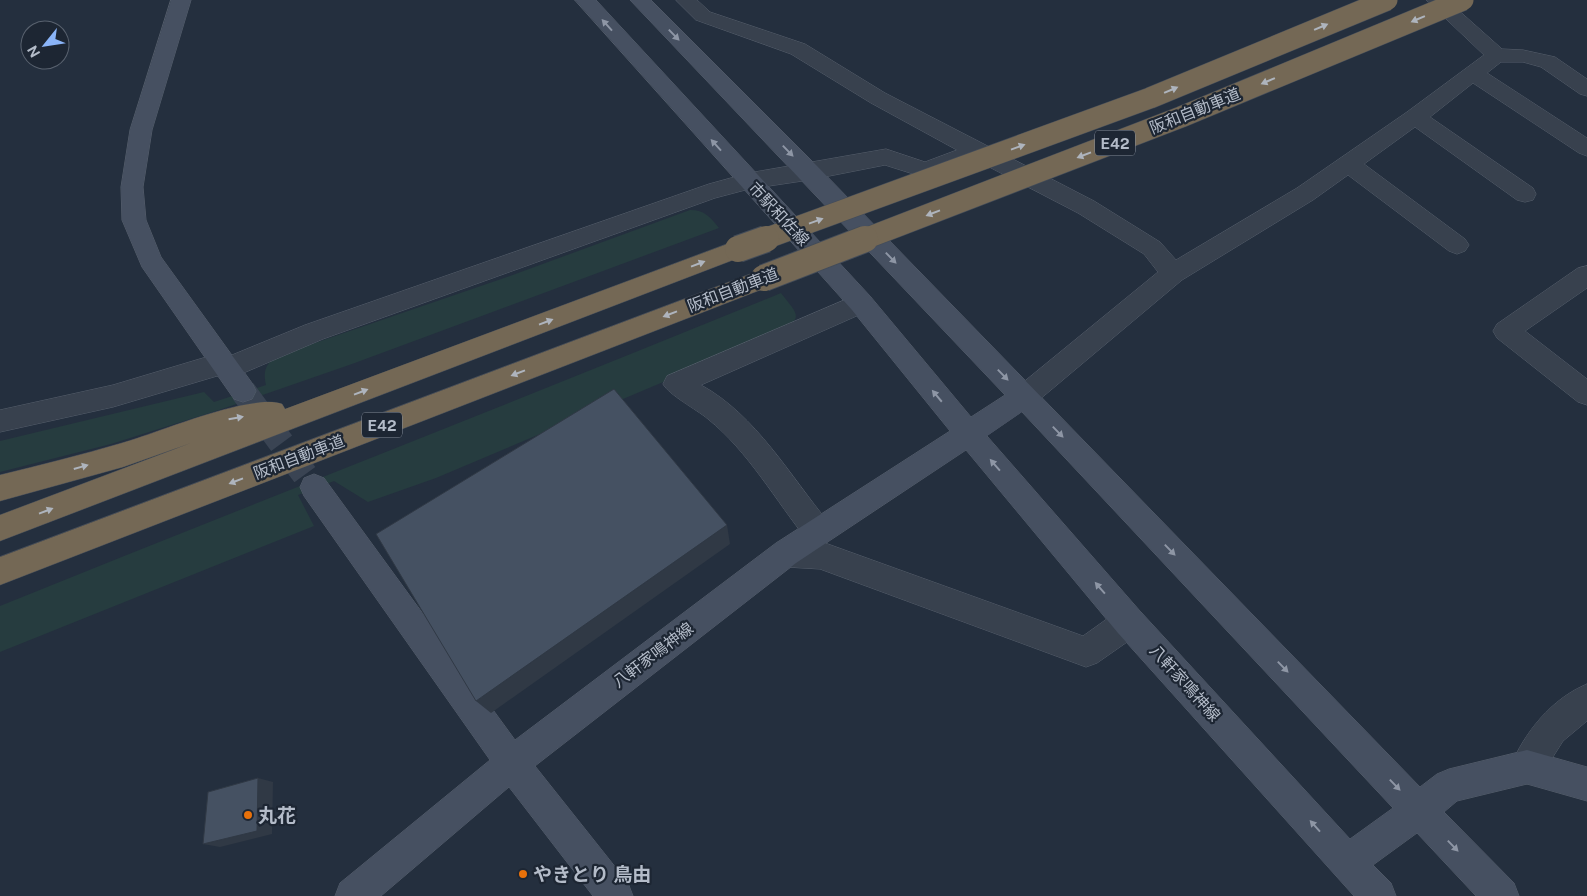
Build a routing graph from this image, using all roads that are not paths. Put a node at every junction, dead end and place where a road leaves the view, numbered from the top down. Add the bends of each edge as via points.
1 (181, 0) edge
2 (585, 0) edge
3 (640, 0) edge
4 (686, 0) edge
5 (1387, 0) edge
6 (1436, 0) edge
7 (1463, 0) edge
8 (1497, 55) junction
9 (1472, 73) junction
10 (1587, 89) edge
11 (1415, 117) junction
12 (1587, 148) edge
13 (976, 151) junction
14 (1349, 164) junction
15 (809, 172) junction
16 (749, 181) junction
17 (1525, 194) dead end
18 (1457, 245) dead end
19 (1173, 273) junction
20 (1587, 275) edge
21 (861, 303) junction
22 (225, 366) junction
23 (243, 391) tunnel mouth
24 (1587, 394) edge
25 (1024, 397) junction
26 (336, 401) junction
27 (0, 421) edge
28 (968, 433) junction
29 (314, 487) tunnel mouth
30 (0, 488) edge
31 (0, 528) edge
32 (819, 532) junction
33 (71, 545) junction
34 (786, 553) junction
35 (0, 571) edge
36 (0, 575) edge
37 (1129, 622) junction
38 (1587, 700) edge
39 (512, 763) junction
40 (1527, 767) junction
41 (1587, 784) edge
42 (1419, 810) junction
43 (1348, 862) junction
44 (353, 896) edge
45 (615, 896) edge
46 (1378, 896) edge
47 (1500, 896) edge

1 - 22 street via 141,130 132,187 133,213 151,261
16 -> 2 street, 市駅和佐線
3 -> 15 street
4 - 13 street via 703,16 798,48 878,98
26 -> 5 highway, 阪和自動車道 / E42, bridge via 1150,98
6 - 8 street
7 -> 33 highway, 阪和自動車道 / E42, bridge via 1181,117
8 - 9 street
8 - 10 street via 1523,56 1548,62
9 - 11 street
9 - 12 street
11 - 14 street
11 - 17 street
13 - 15 street via 926,170 886,157
13 - 19 street via 1111,222 1152,248
14 - 18 street
14 - 19 street
15 - 16 street
15 -> 25 street
16 - 21 street, 市駅和佐線
16 - 22 street via 709,192
19 - 25 street
20 - 24 street via 1506,331
28 -> 21 street, 市駅和佐線
21 - 32 street via 676,384 695,394 736,427
22 - 23 street
22 - 27 street via 109,398
25 - 28 street, 八軒家鳴神線
25 -> 42 street
30 -> 26 highway via 123,455 223,420
31 -> 26 highway, 阪和自動車道 / E42
28 - 32 street, 八軒家鳴神線
37 -> 28 street, 八軒家鳴神線
29 - 39 street
32 - 34 street, 八軒家鳴神線
33 - 35 highway, 阪和自動車道 / E42
33 - 36 highway
34 - 37 street via 820,556 1086,652
34 - 39 street, 八軒家鳴神線
43 -> 37 street, 八軒家鳴神線
38 - 40 street via 1551,730
39 - 44 street, 八軒家鳴神線
39 - 45 street
40 - 41 street
40 - 42 street via 1449,786
42 - 43 street
42 -> 47 street
43 - 46 street

